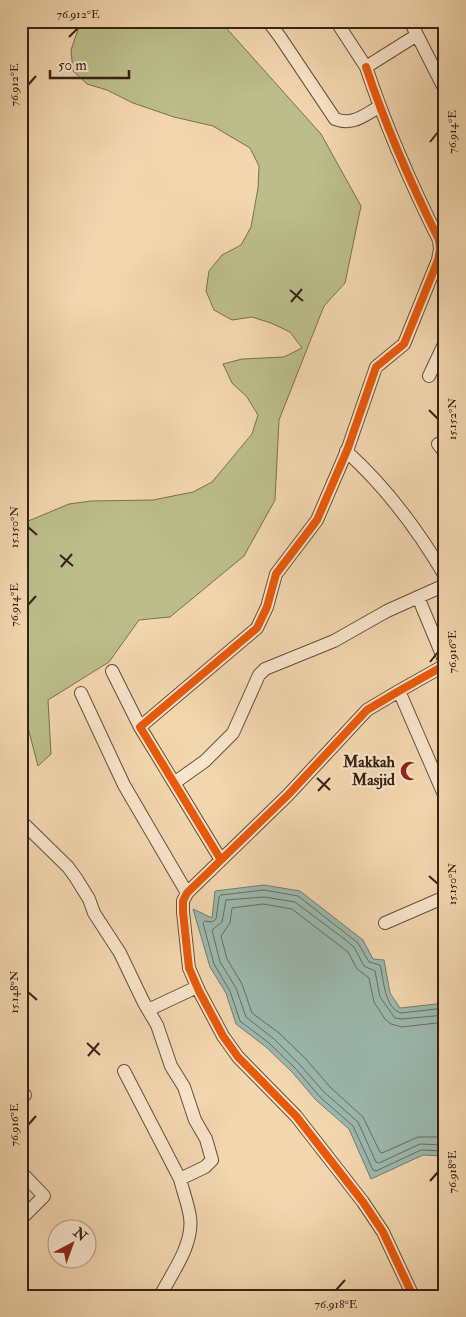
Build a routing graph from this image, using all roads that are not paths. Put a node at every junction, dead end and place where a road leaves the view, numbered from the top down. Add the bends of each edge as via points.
1 (268, 21) edge
2 (336, 21) edge
3 (410, 21) edge
4 (417, 35) junction
5 (366, 67) junction
6 (445, 90) edge
7 (379, 107) junction
8 (445, 342) edge
9 (429, 376) dead end
10 (346, 451) junction
11 (445, 576) edge
12 (445, 585) edge
13 (418, 597) junction
14 (445, 664) edge
15 (112, 671) dead end
16 (399, 690) junction
17 (81, 693) dead end
18 (140, 727) junction
19 (174, 783) junction
20 (445, 797) edge
21 (21, 821) edge
22 (221, 860) junction
23 (187, 893) junction
24 (445, 898) edge
25 (386, 923) dead end
26 (197, 987) junction
27 (148, 1010) junction
28 (124, 1071) dead end
29 (21, 1172) edge
30 (180, 1179) junction
31 (21, 1219) edge
32 (160, 1296) edge
33 (412, 1296) edge

1 - 7 street via 335,118 351,122
2 - 5 street
3 - 4 street
4 - 5 street
4 - 6 street
5 - 7 street
7 - 10 street via 439,240 440,249 404,344 376,367
8 - 9 street
10 - 11 street via 377,481 414,528
10 - 18 street via 317,520 276,574 267,608 257,628
12 - 13 street
13 - 14 street
13 - 19 street via 334,641 265,669 259,675 233,734 205,761
14 - 16 street
15 - 18 street
16 - 20 street
16 - 22 street via 368,710 288,796
17 - 23 street via 124,785
18 - 19 street
19 - 22 street
21 - 27 street via 76,878
22 - 23 street
23 - 26 street via 184,922 189,968
24 - 25 street
26 - 27 street
26 - 33 street via 238,1057 296,1116 364,1202 384,1232
27 - 30 street via 157,1025 170,1066 184,1087 212,1160
28 - 30 street
29 - 31 street via 44,1196
30 - 32 street via 190,1218 187,1243

